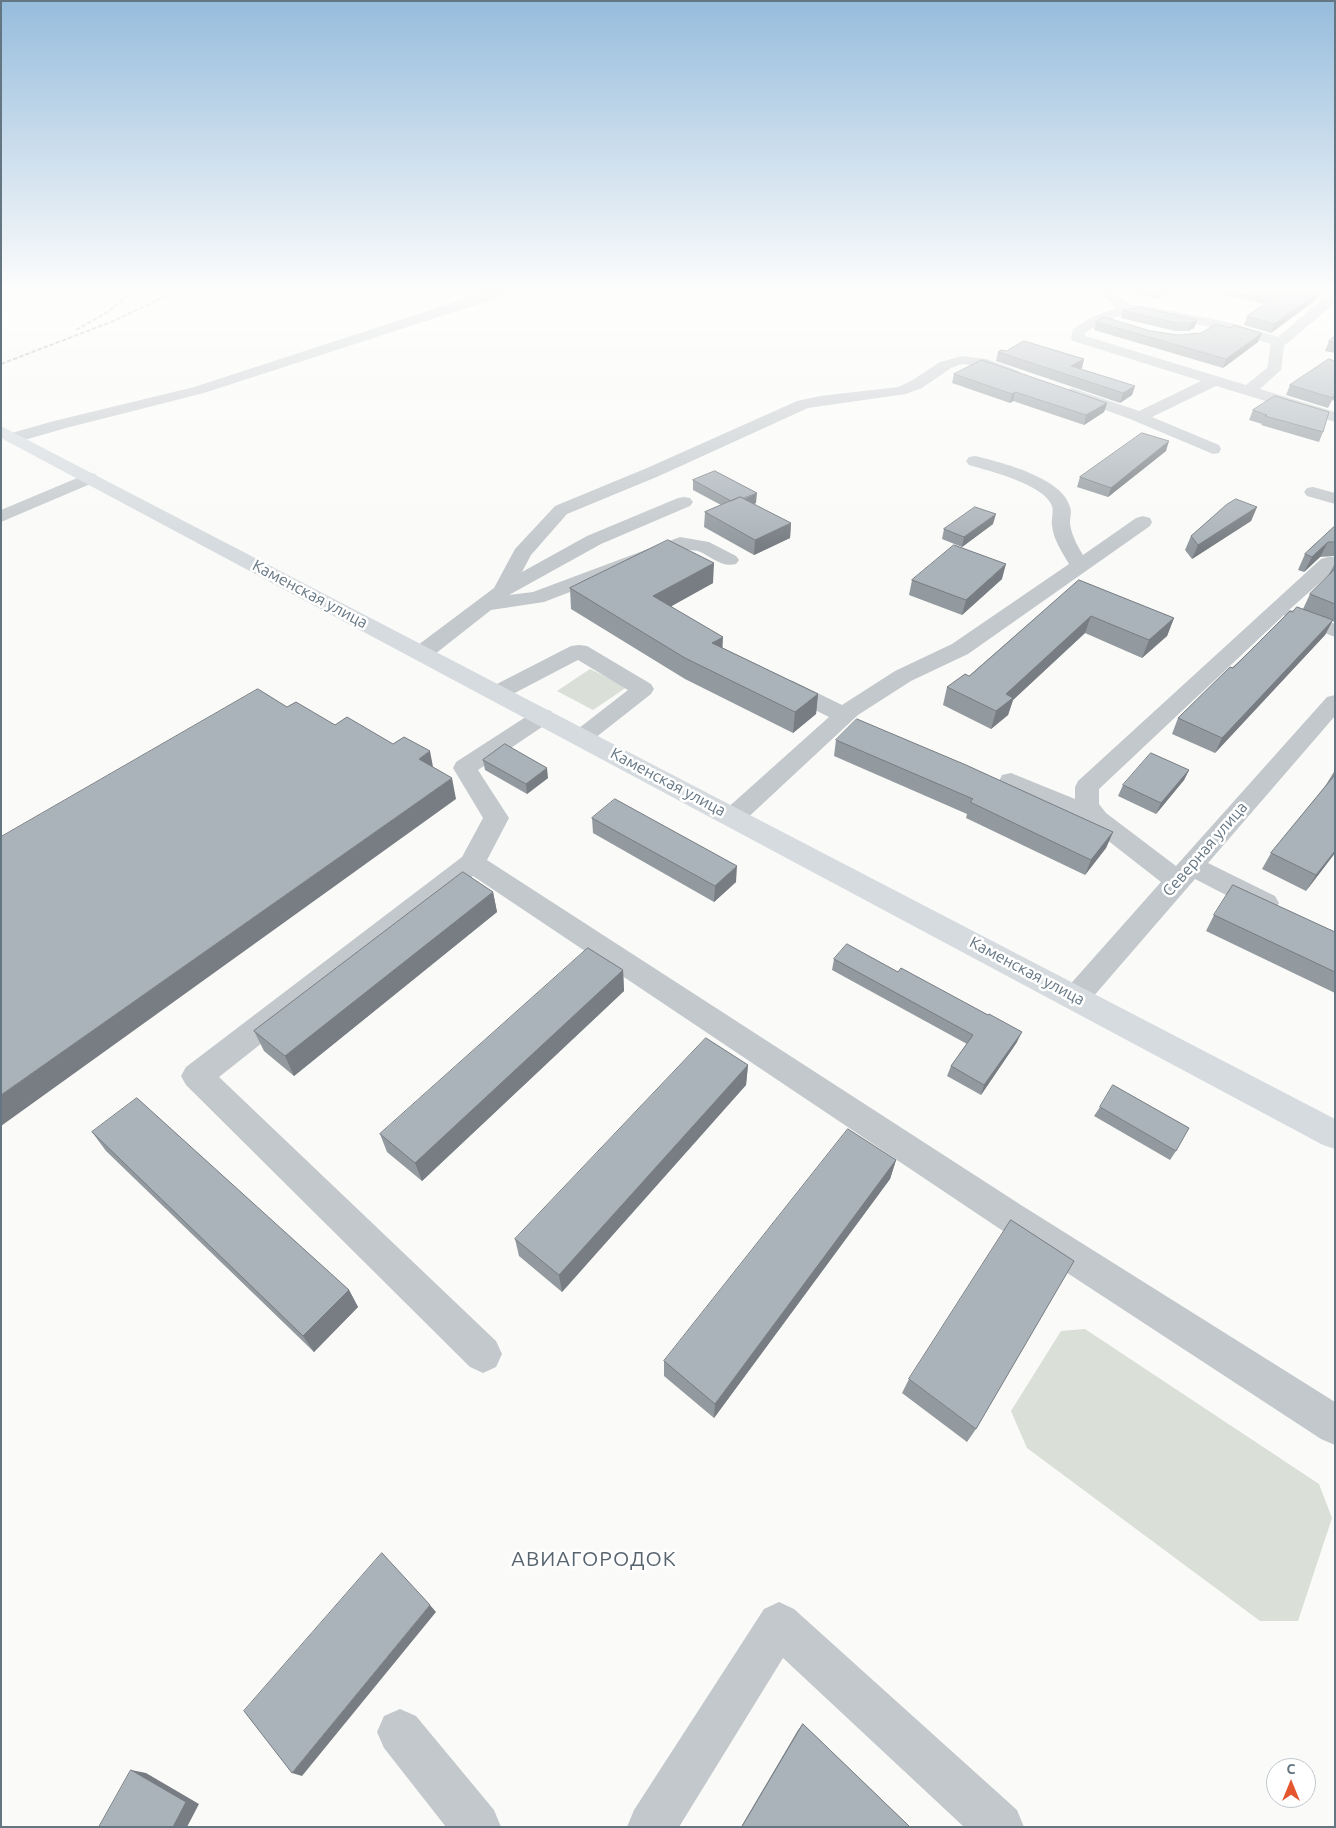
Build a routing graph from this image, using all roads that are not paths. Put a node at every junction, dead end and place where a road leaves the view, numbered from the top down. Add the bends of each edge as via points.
1 (238, 377) edge
2 (925, 377) edge
3 (1206, 377) edge
4 (1265, 377) edge
5 (1215, 380) junction
6 (1055, 388) edge
7 (1248, 390) junction
8 (1136, 416) junction
9 (1335, 417) edge
10 (8, 435) edge
11 (1212, 449) dead end
12 (975, 461) dead end
13 (89, 478) junction
14 (1313, 492) dead end
15 (1335, 499) edge
16 (684, 502) dead end
17 (1, 518) edge
18 (1143, 522) dead end
19 (729, 560) dead end
20 (1335, 563) edge
21 (1080, 566) junction
22 (502, 591) junction
23 (486, 604) junction
24 (1280, 608) junction
25 (1335, 631) edge
26 (422, 653) junction
27 (769, 678) edge
28 (498, 693) junction
29 (1335, 702) edge
30 (844, 715) junction
31 (543, 716) junction
32 (582, 737) junction
33 (1011, 781) dead end
34 (733, 817) junction
35 (1097, 819) junction
36 (472, 863) junction
37 (1184, 873) junction
38 (1284, 912) edge
39 (1076, 997) junction
40 (1335, 1135) edge
41 (483, 1354) dead end
42 (1335, 1424) edge
43 (400, 1732) dead end
44 (477, 1827) edge
45 (651, 1827) edge
46 (1000, 1827) edge

1 - 10 street via 199,390
2 - 22 street via 904,390 808,401 785,414 561,510 522,554
3 - 5 street
4 - 7 street
5 - 7 street
5 - 8 street via 1140,417
6 - 8 street
7 - 9 street
8 - 11 street
10 - 13 main road, Каменская улица
12 - 21 street via 1029,480 1051,492 1061,506 1066,544
13 - 17 street
13 - 26 main road, Каменская улица
14 - 15 street
16 - 22 street via 594,540
18 - 21 street
19 - 23 street via 702,546 680,543 537,598
20 - 24 street via 1328,563
21 - 30 street via 960,649 903,676
22 - 23 street
23 - 26 street
24 - 25 street
24 - 35 street via 1087,787 1087,805
26 - 28 main road, Каменская улица
27 - 30 street
28 - 31 main road, Каменская улица
28 - 32 street via 580,651 643,689
29 - 37 street, Северная улица
30 - 34 street
31 - 32 main road, Каменская улица
31 - 36 street via 465,768 496,818
32 - 34 main road, Каменская улица
33 - 35 street
34 - 39 main road, Каменская улица
35 - 37 street
36 - 41 street via 197,1076
36 - 42 street via 1009,1216
37 - 38 street
37 - 39 street, Северная улица
39 - 40 main road, Каменская улица
43 - 44 street
45 - 46 street via 778,1624

